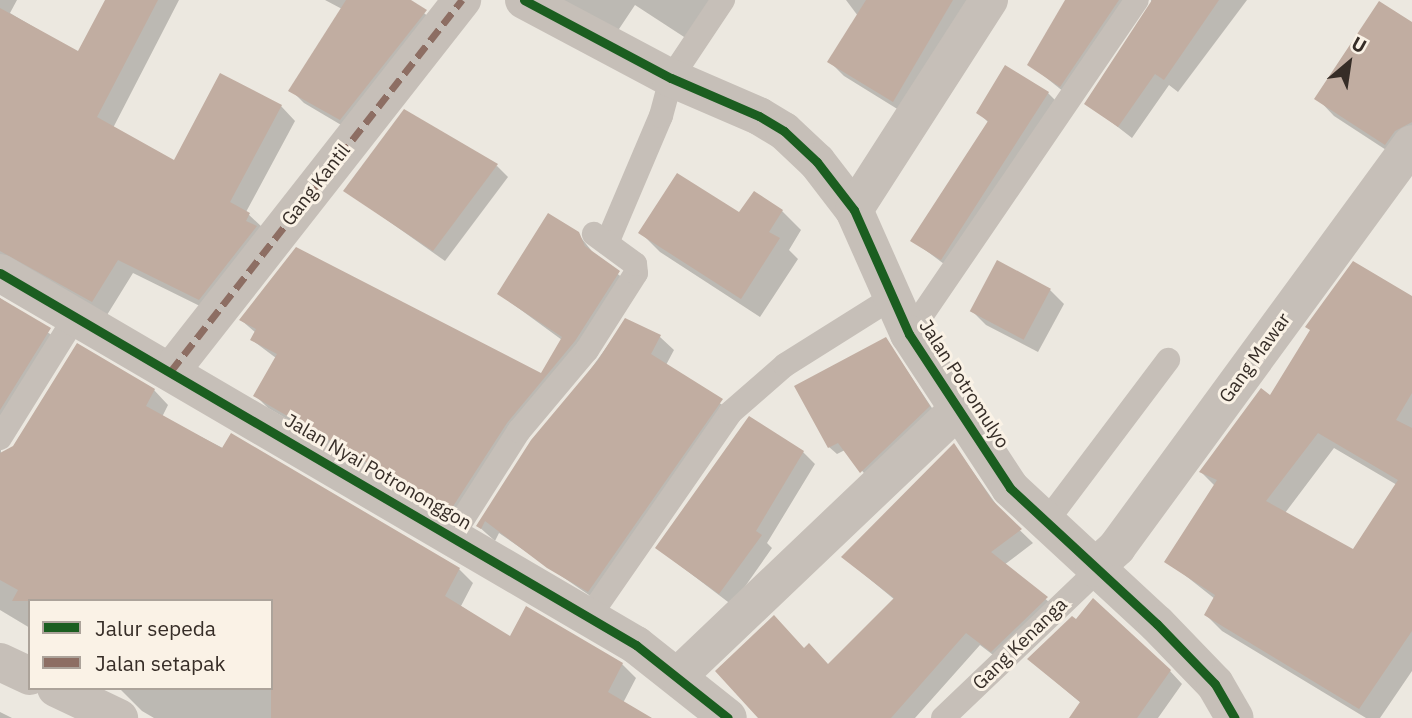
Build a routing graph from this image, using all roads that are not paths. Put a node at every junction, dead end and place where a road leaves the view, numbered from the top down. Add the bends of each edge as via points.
1 (462, 0) edge
2 (524, 0) edge
3 (723, 0) edge
4 (989, 0) edge
5 (1137, 0) edge
6 (671, 78) junction
7 (1412, 144) edge
8 (855, 211) junction
9 (0, 273) edge
10 (893, 297) junction
11 (76, 316) junction
12 (909, 334) junction
13 (1168, 360) dead end
14 (171, 371) junction
15 (960, 407) junction
16 (0, 438) edge
17 (1046, 522) junction
18 (452, 536) junction
19 (1095, 569) junction
20 (589, 617) junction
21 (0, 662) edge
22 (28, 675) edge
23 (679, 675) junction
24 (59, 690) edge
25 (119, 718) edge
26 (728, 718) edge
27 (943, 718) edge
28 (1235, 718) edge

1 - 14 street, Gang Kantil
2 - 6 street, Jalan Potromulyo
3 - 6 lane
4 - 8 street
5 - 12 lane
6 - 8 street, Jalan Potromulyo via 784,131 817,162
6 - 18 lane via 661,116 600,239 635,264 636,273 587,350 519,431
7 - 19 street, Gang Mawar via 1117,547
8 - 10 street, Jalan Potromulyo
9 - 11 street, Jalan Nyai Potrononggon
10 - 12 street, Jalan Potromulyo
10 - 20 lane via 785,366 730,413
11 - 14 street, Jalan Nyai Potrononggon
11 - 16 lane
12 - 15 street, Jalan Potromulyo
13 - 17 lane
14 - 18 street, Jalan Nyai Potrononggon
15 - 17 street, Jalan Potromulyo via 1010,488
15 - 23 street
17 - 19 street, Jalan Potromulyo
18 - 20 street, Jalan Nyai Potrononggon
19 - 27 lane, Gang Kenanga
19 - 28 street, Jalan Potromulyo via 1215,684 1230,702
20 - 23 street, Jalan Nyai Potrononggon
21 - 22 street
23 - 26 street, Jalan Nyai Potrononggon
24 - 25 street

